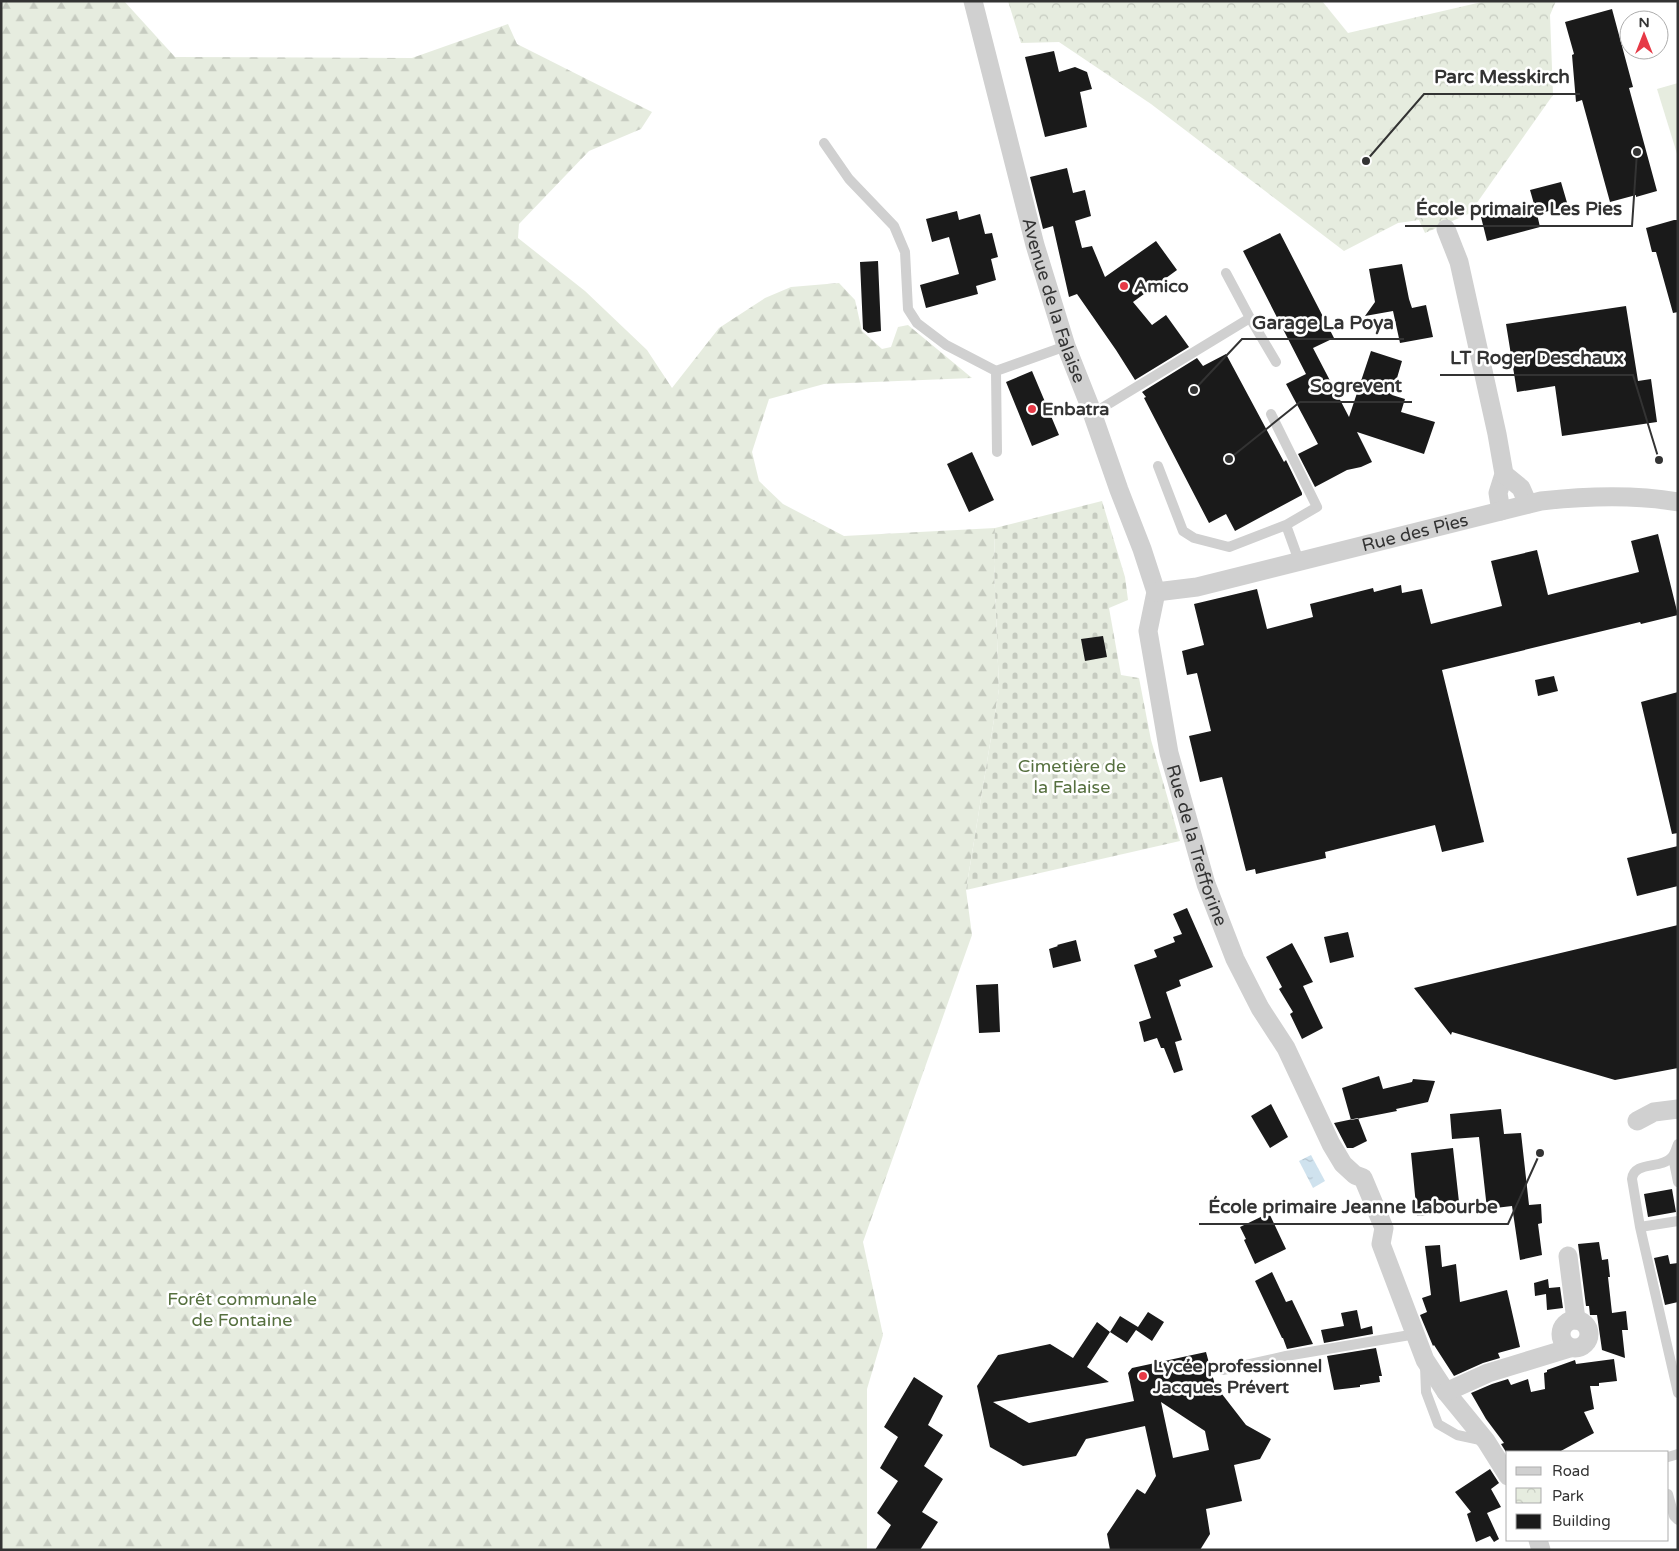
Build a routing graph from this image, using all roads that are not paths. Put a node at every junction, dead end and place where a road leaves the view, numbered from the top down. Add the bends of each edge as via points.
1 (973, 1) edge
2 (824, 143) dead end
3 (1446, 229) dead end
4 (1226, 273) dead end
5 (1250, 318) junction
6 (1066, 346) junction
7 (1276, 362) dead end
8 (996, 370) junction
9 (1092, 414) junction
10 (1271, 414) dead end
11 (997, 452) dead end
12 (1158, 466) dead end
13 (1504, 474) junction
14 (1678, 502) edge
15 (1528, 504) junction
16 (1501, 511) junction
17 (1286, 525) junction
18 (1299, 561) junction
19 (1156, 592) junction
20 (1678, 1109) edge
21 (1637, 1121) dead end
22 (1678, 1144) edge
23 (1673, 1157) junction
24 (1678, 1182) edge
25 (1678, 1221) edge
26 (1640, 1227) junction
27 (1568, 1256) dead end
28 (1416, 1334) junction
29 (1425, 1360) junction
30 (1223, 1370) dead end
31 (1446, 1392) junction
32 (1678, 1393) edge
33 (1486, 1441) junction
34 (1506, 1473) edge
35 (1669, 1498) edge
36 (1678, 1520) edge

1 - 6 street, Avenue de la Falaise via 1035,245
2 - 8 lane via 849,179 894,226 905,252 908,309 917,323 946,345
3 - 13 street via 1459,262
4 - 5 lane
5 - 7 lane
5 - 9 lane
6 - 8 lane
6 - 9 street, Avenue de la Falaise
8 - 11 lane
9 - 19 street, Avenue de la Falaise
10 - 17 lane via 1317,507
12 - 17 lane via 1183,531 1194,538 1229,547
13 - 15 street via 1520,488
13 - 16 street via 1498,493
14 - 15 street, Rue des Pies via 1658,498 1578,497
15 - 16 street, Rue des Pies
16 - 18 street, Rue des Pies
17 - 18 lane
18 - 19 street, Rue des Pies via 1197,586
19 - 28 street, Rue de la Trefforine via 1148,631 1169,753 1206,884 1235,959 1260,1008 1286,1048 1331,1144 1343,1164 1363,1178 1384,1228 1381,1244
20 - 21 street via 1654,1112
22 - 23 lane
23 - 24 lane
23 - 26 lane via 1666,1162 1636,1169 1633,1173
25 - 26 lane
26 - 32 lane
27 - 31 street via 1576,1320 1585,1324 1590,1338 1584,1346 1488,1373
28 - 29 street, Rue de la Trefforine
28 - 30 lane
29 - 31 street, Rue de la Trefforine
29 - 33 lane via 1426,1392 1438,1424 1457,1435
31 - 33 street, Rue de la Trefforine
33 - 34 street, Rue de la Trefforine
35 - 36 lane

